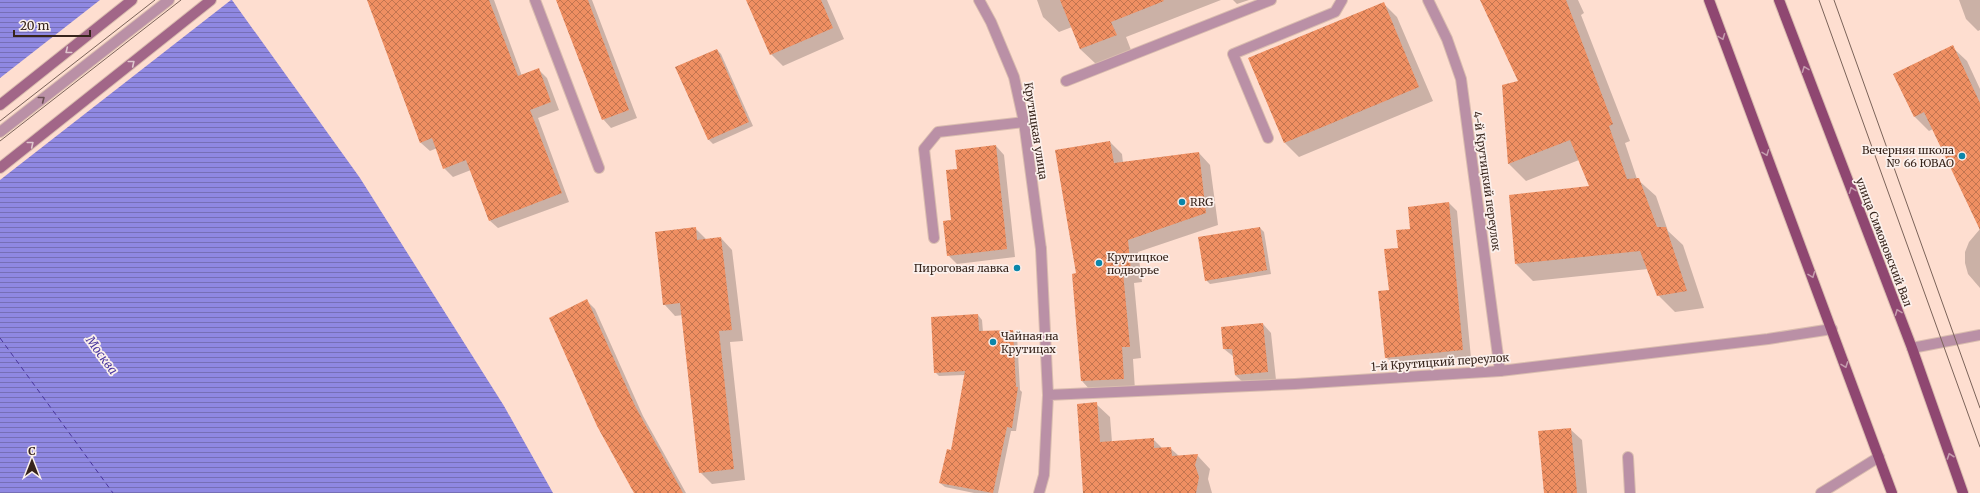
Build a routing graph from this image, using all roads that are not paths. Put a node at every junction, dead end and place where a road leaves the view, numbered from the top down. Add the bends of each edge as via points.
1 (132, 0) edge
2 (169, 0) edge
3 (211, 0) edge
4 (535, 0) edge
5 (979, 0) edge
6 (1271, 0) edge
7 (1342, 0) edge
8 (1428, 0) edge
9 (1709, 0) edge
10 (1779, 0) edge
11 (1066, 81) dead end
12 (0, 105) edge
13 (1024, 122) junction
14 (0, 132) edge
15 (1268, 138) dead end
16 (0, 168) edge
17 (599, 168) dead end
18 (934, 238) dead end
19 (1832, 329) junction
20 (1980, 334) edge
21 (1912, 348) junction
22 (1500, 371) junction
23 (1048, 395) junction
24 (1628, 457) dead end
25 (1879, 457) junction
26 (1040, 493) edge
27 (1630, 493) edge
28 (1821, 493) edge
29 (1892, 493) edge
30 (1963, 493) edge

1 -> 12 main road
14 -> 2 street
16 -> 3 main road
4 - 17 street
5 - 13 street, Крутицкая улица via 1014,77
6 - 11 street
7 - 15 street via 1335,12 1233,54
8 - 22 street, 4-й Крутицкий переулок via 1447,39 1462,79
9 -> 19 main road
21 -> 10 main road, улица Симоновский Вал
13 - 18 street via 938,132 924,149
13 - 23 street, Крутицкая улица via 1041,249
19 - 22 street, 1-й Крутицкий переулок
19 -> 25 main road
20 - 21 street
30 -> 21 main road, улица Симоновский Вал
22 - 23 street, 1-й Крутицкий переулок via 1295,384
23 - 26 street, Крутицкая улица via 1044,475
24 - 27 street
25 - 28 street
25 - 29 main road

